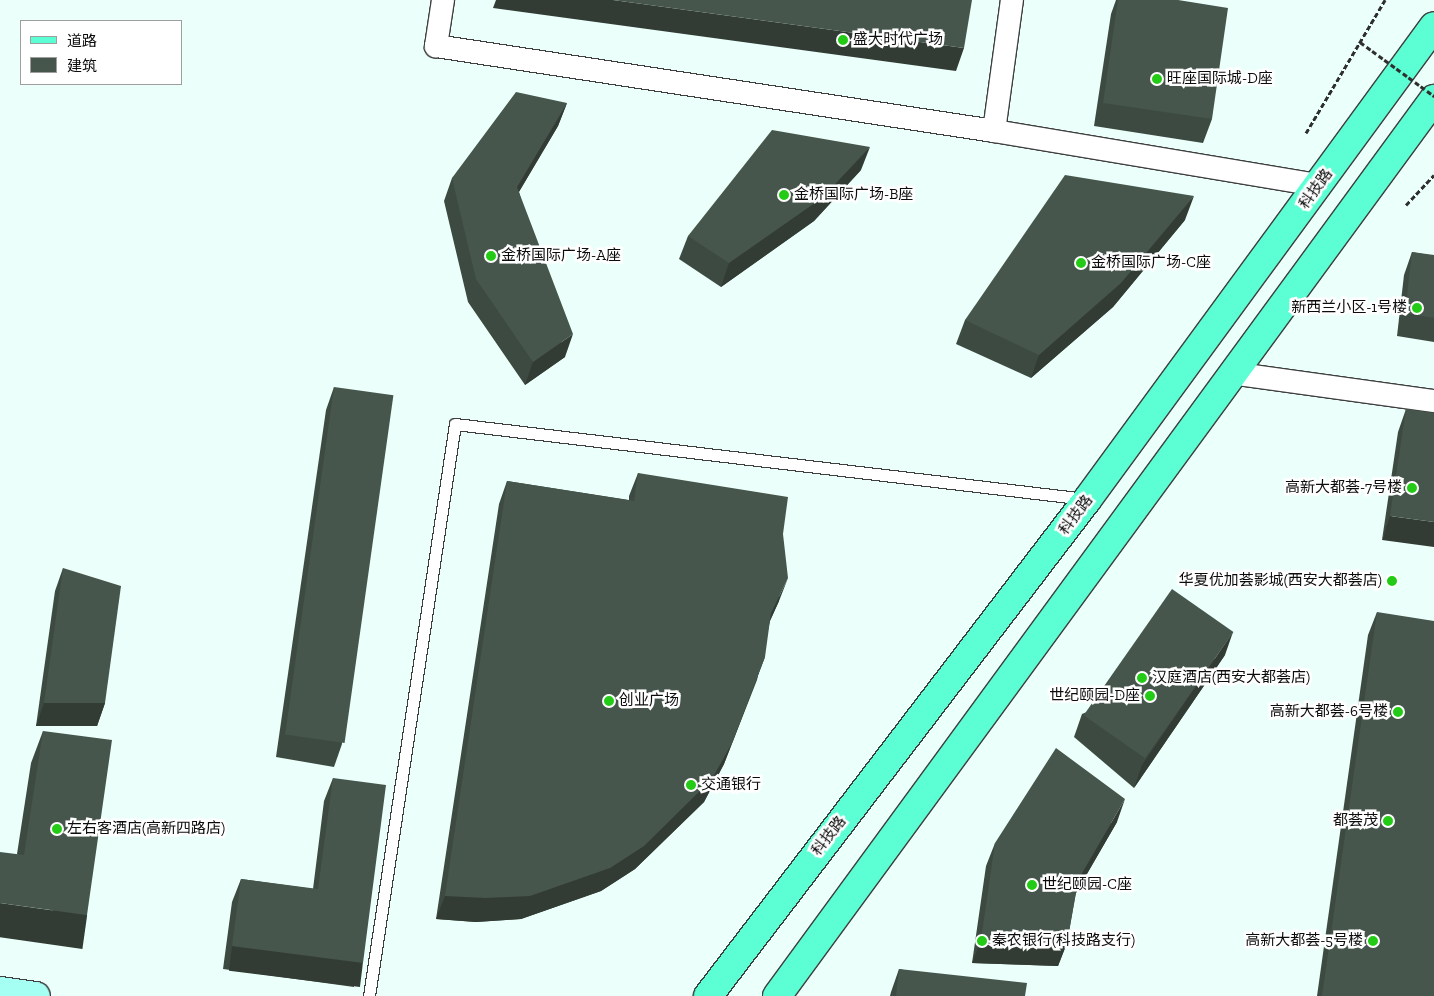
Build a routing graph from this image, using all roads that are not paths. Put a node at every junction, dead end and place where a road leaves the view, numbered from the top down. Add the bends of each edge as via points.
1 (443, 0) edge
2 (1012, 0) edge
3 (1434, 26) edge
4 (1434, 98) edge
5 (994, 131) junction
6 (1318, 185) junction
7 (1231, 373) junction
8 (1434, 401) edge
9 (1087, 500) junction
10 (0, 991) edge
11 (36, 996) edge
12 (369, 996) edge
13 (708, 996) edge
14 (777, 996) edge

1 - 5 street via 436,46
2 - 5 street
3 - 6 main road, 科技路
4 - 7 main road
5 - 6 street
6 - 9 main road, 科技路
7 - 8 street
7 - 14 main road
9 - 12 lane via 455,424
9 - 13 main road, 科技路
10 - 11 street

